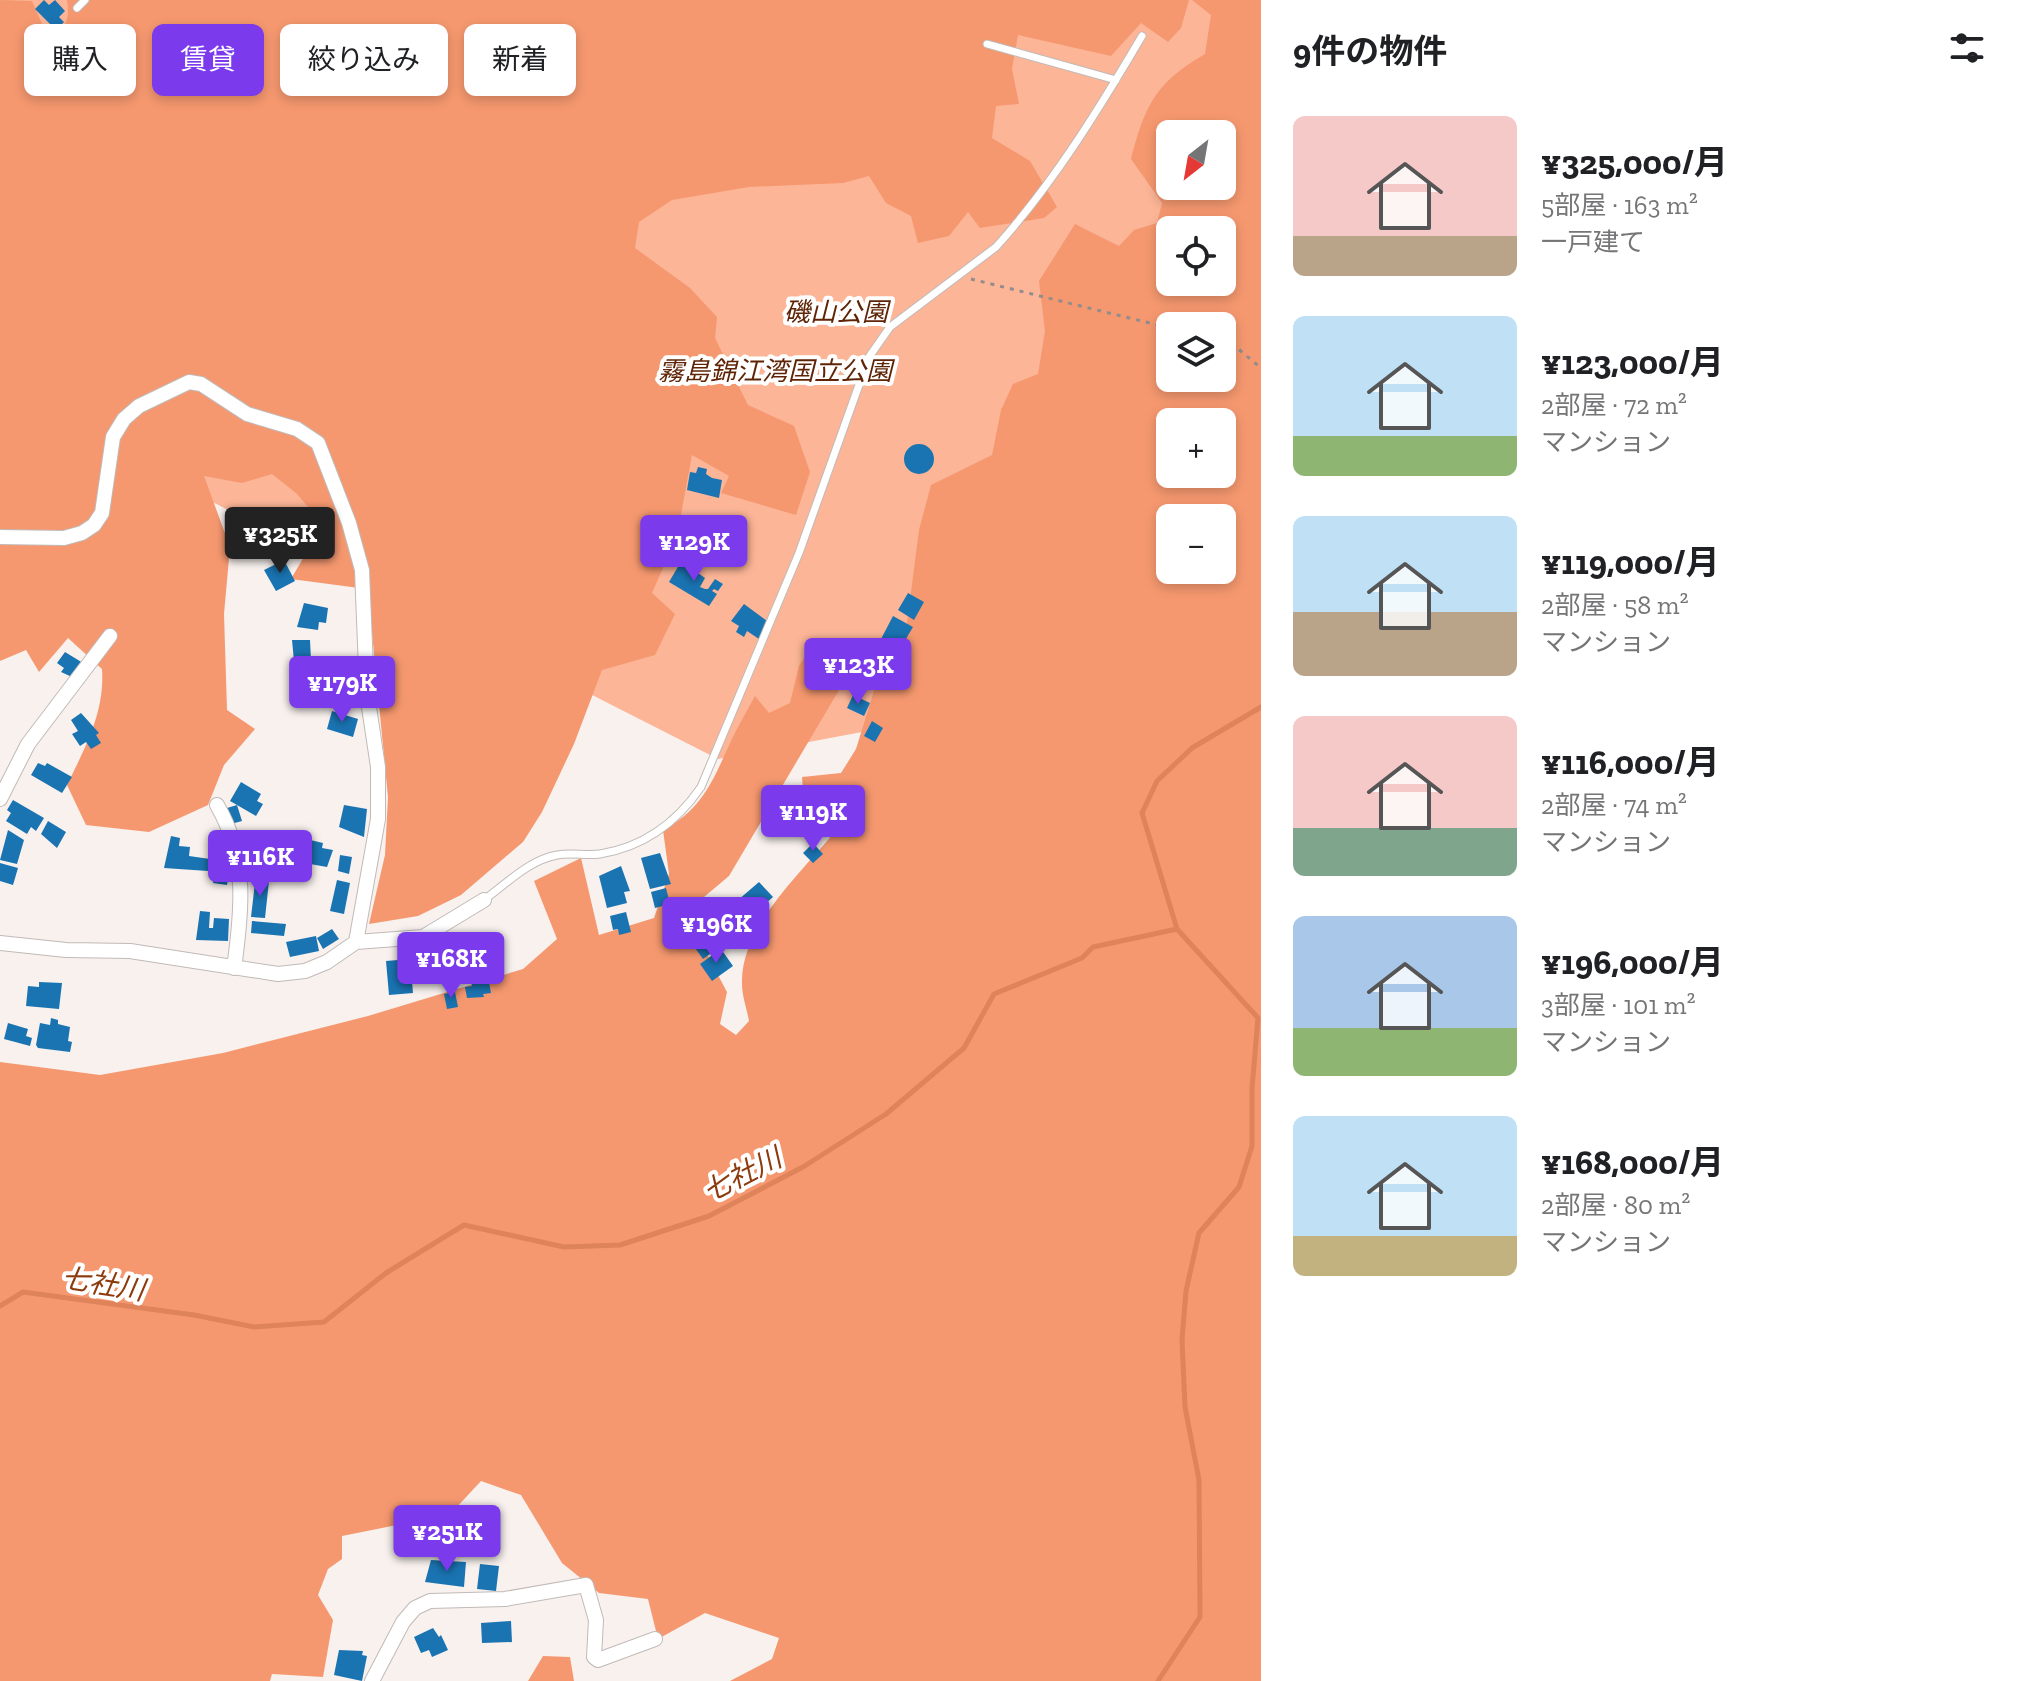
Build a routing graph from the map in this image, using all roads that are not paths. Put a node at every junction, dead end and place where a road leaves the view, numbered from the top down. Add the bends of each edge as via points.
1 (85, 0) edge
2 (77, 8) dead end
3 (1142, 36) dead end
4 (987, 44) dead end
5 (1116, 80) junction
6 (0, 537) edge
7 (110, 636) dead end
8 (0, 799) edge
9 (217, 805) dead end
10 (484, 900) joint
11 (356, 942) junction
12 (0, 943) edge
13 (234, 968) junction
14 (655, 1639) dead end
15 (372, 1681) edge

1 - 2 lane
3 - 5 lane
4 - 5 lane
5 - 10 lane via 996,247 890,327 869,357 799,553 706,777 687,807 636,844 534,863
6 - 11 street via 64,538 94,525 102,513 113,437 124,419 189,382 201,384 247,414 297,429 318,443 362,570 367,694 378,767 378,819
7 - 8 street via 28,744
9 - 13 street via 226,821 243,892
10 - 11 street via 423,937
11 - 13 street via 305,971 278,974
12 - 13 street via 130,951
14 - 15 street via 598,1660 594,1657 596,1620 586,1585 505,1599 430,1601 403,1622

